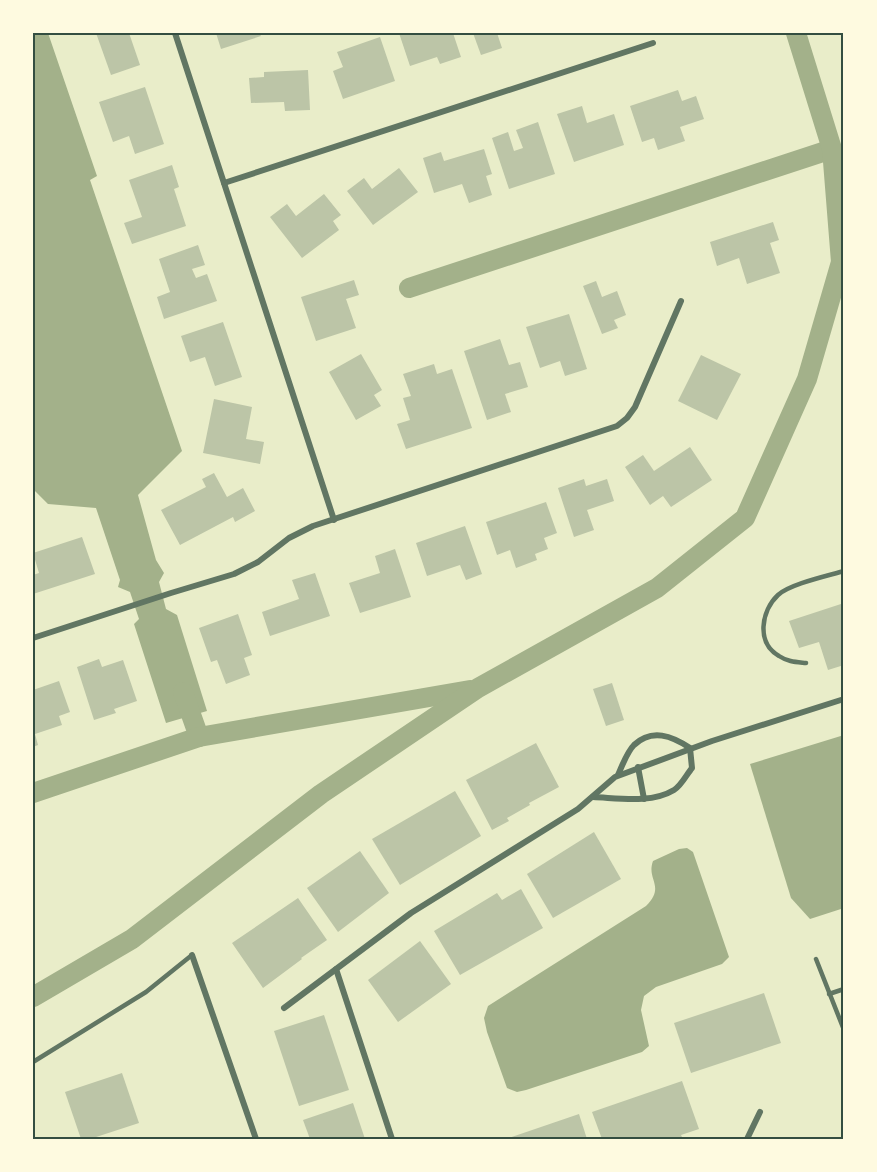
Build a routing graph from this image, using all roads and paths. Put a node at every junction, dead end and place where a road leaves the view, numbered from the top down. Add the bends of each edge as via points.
1 (175, 33) edge
2 (653, 43) dead end
3 (224, 183) junction
4 (681, 301) dead end
5 (334, 520) junction
6 (844, 571) edge
7 (33, 638) edge
8 (806, 663) dead end
9 (844, 699) edge
10 (690, 748) junction
11 (638, 767) junction
12 (617, 775) junction
13 (592, 797) junction
14 (644, 799) junction
15 (192, 955) joint
16 (816, 959) dead end
17 (336, 969) junction
18 (844, 989) edge
19 (829, 994) junction
20 (284, 1008) dead end
21 (844, 1030) edge
22 (33, 1062) edge
23 (760, 1112) dead end
24 (256, 1139) edge
25 (392, 1139) edge
26 (747, 1139) edge

1 - 3 street
2 - 3 street
3 - 5 street
4 - 5 street via 634,407 617,426
5 - 7 street via 289,538 258,562 234,574
6 - 8 lane via 779,593 766,612 764,633 768,645 790,662
9 - 10 street
10 - 11 street
10 - 12 street via 657,734 646,738 633,746
10 - 14 street via 692,768 676,790
11 - 12 street
11 - 14 street
12 - 13 street
13 - 14 street
13 - 17 street via 411,913
15 - 22 lane via 146,992
15 - 24 street
16 - 19 lane
17 - 20 street
17 - 25 street
18 - 19 lane
19 - 21 lane
23 - 26 street

